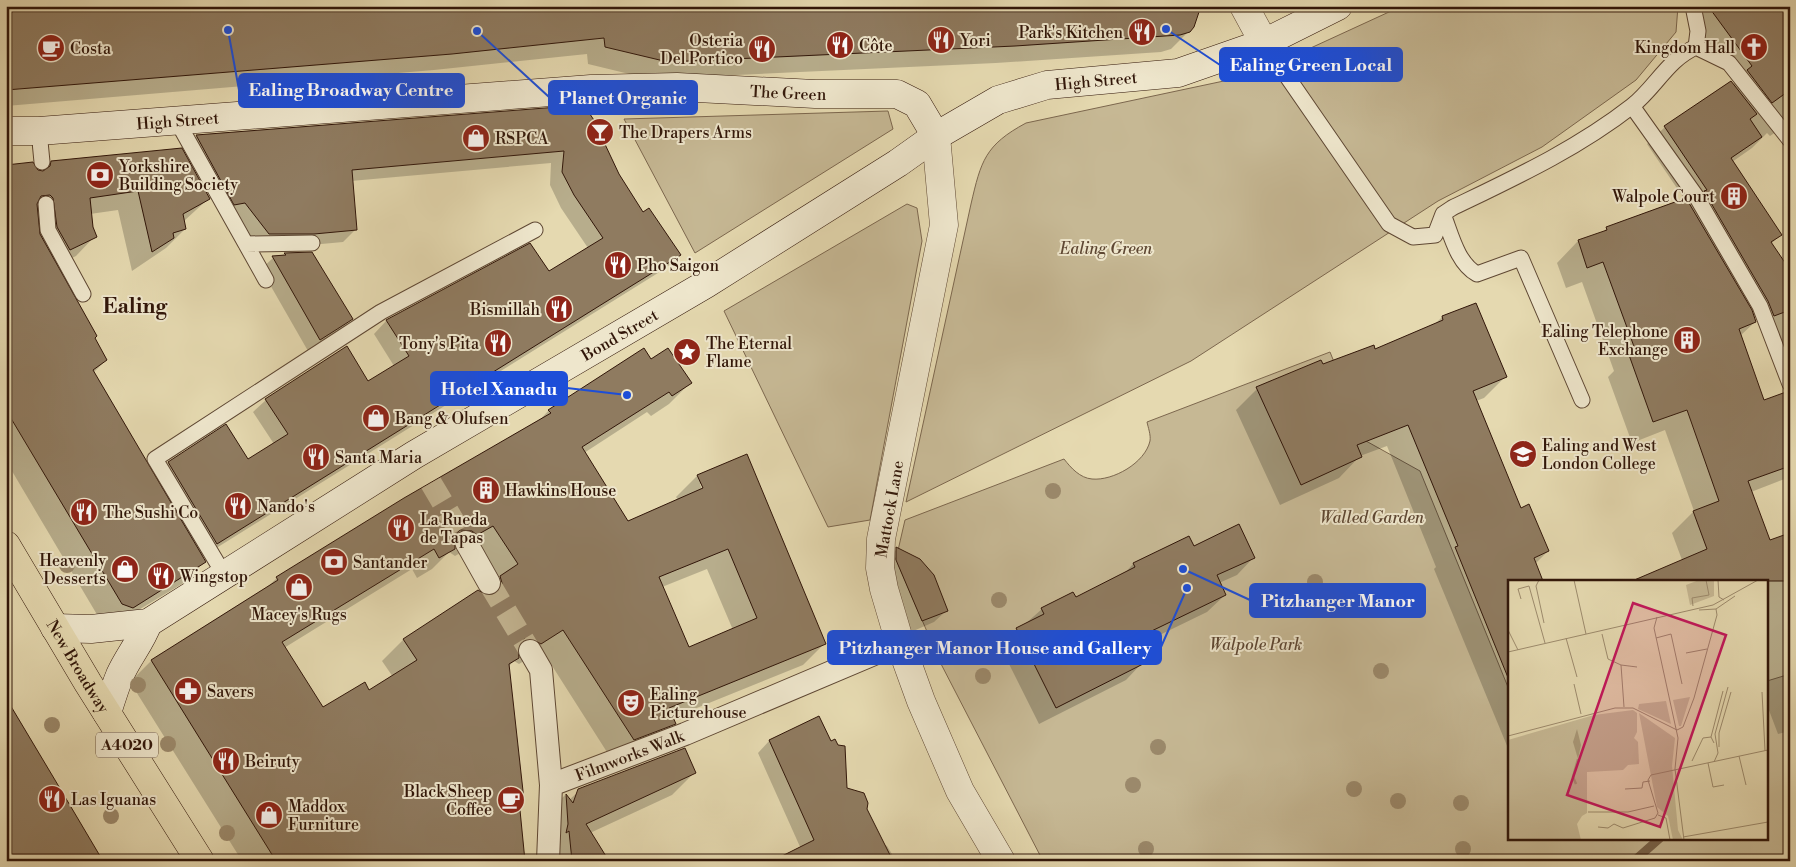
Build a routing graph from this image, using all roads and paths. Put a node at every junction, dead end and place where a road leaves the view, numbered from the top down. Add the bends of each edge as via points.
1 (1244, 6) edge
2 (1338, 6) edge
3 (1693, 6) edge
4 (1264, 42) junction
5 (1696, 47) junction
6 (619, 87) joint
7 (1632, 106) junction
8 (177, 121) junction
9 (6, 131) edge
10 (39, 131) junction
11 (936, 136) junction
12 (1790, 140) edge
13 (42, 162) dead end
14 (46, 204) dead end
15 (1443, 214) junction
16 (536, 230) dead end
17 (312, 243) dead end
18 (246, 244) junction
19 (266, 280) dead end
20 (83, 294) dead end
21 (1790, 384) edge
22 (1582, 400) dead end
23 (466, 542) tunnel mouth
24 (6, 545) edge
25 (225, 576) junction
26 (489, 582) tunnel mouth
27 (148, 623) junction
28 (56, 628) junction
29 (900, 643) junction
30 (530, 651) tunnel mouth
31 (107, 713) junction
32 (551, 786) junction
33 (200, 861) edge
34 (548, 861) edge
35 (1001, 861) edge

1 - 4 main road
2 - 4 main road
3 - 5 lane via 1698,31
4 - 11 main road, High Street via 1178,74 1047,85 998,100
4 - 15 lane via 1389,224 1413,237 1435,234
5 - 7 lane via 1670,64
5 - 12 lane via 1729,63
6 - 8 main road, High Street
6 - 11 main road, The Green via 897,94 917,104
7 - 15 lane via 1545,163
7 - 21 lane via 1696,196 1760,306
8 - 10 main road, High Street
8 - 18 lane
9 - 10 main road, High Street
10 - 13 lane
11 - 25 main road, Bond Street via 706,284 414,455
11 - 29 main road, Mattock Lane via 944,225 880,554 884,589
14 - 20 lane via 48,230
15 - 22 lane via 1458,251 1469,269 1477,274 1521,258
16 - 25 lane via 381,312 155,459
17 - 18 lane
18 - 19 lane
23 - 26 street
24 - 28 main road, New Broadway / A4020
25 - 27 main road, Bond Street
27 - 28 main road, Bond Street
27 - 31 main road via 120,675
28 - 31 main road, New Broadway / A4020
29 - 32 street, Filmworks Walk via 685,734
29 - 35 main road, Mattock Lane via 927,717 960,791
30 - 32 street, Filmworks Walk via 541,670
31 - 33 main road, New Broadway / A4020
32 - 34 street, Filmworks Walk

